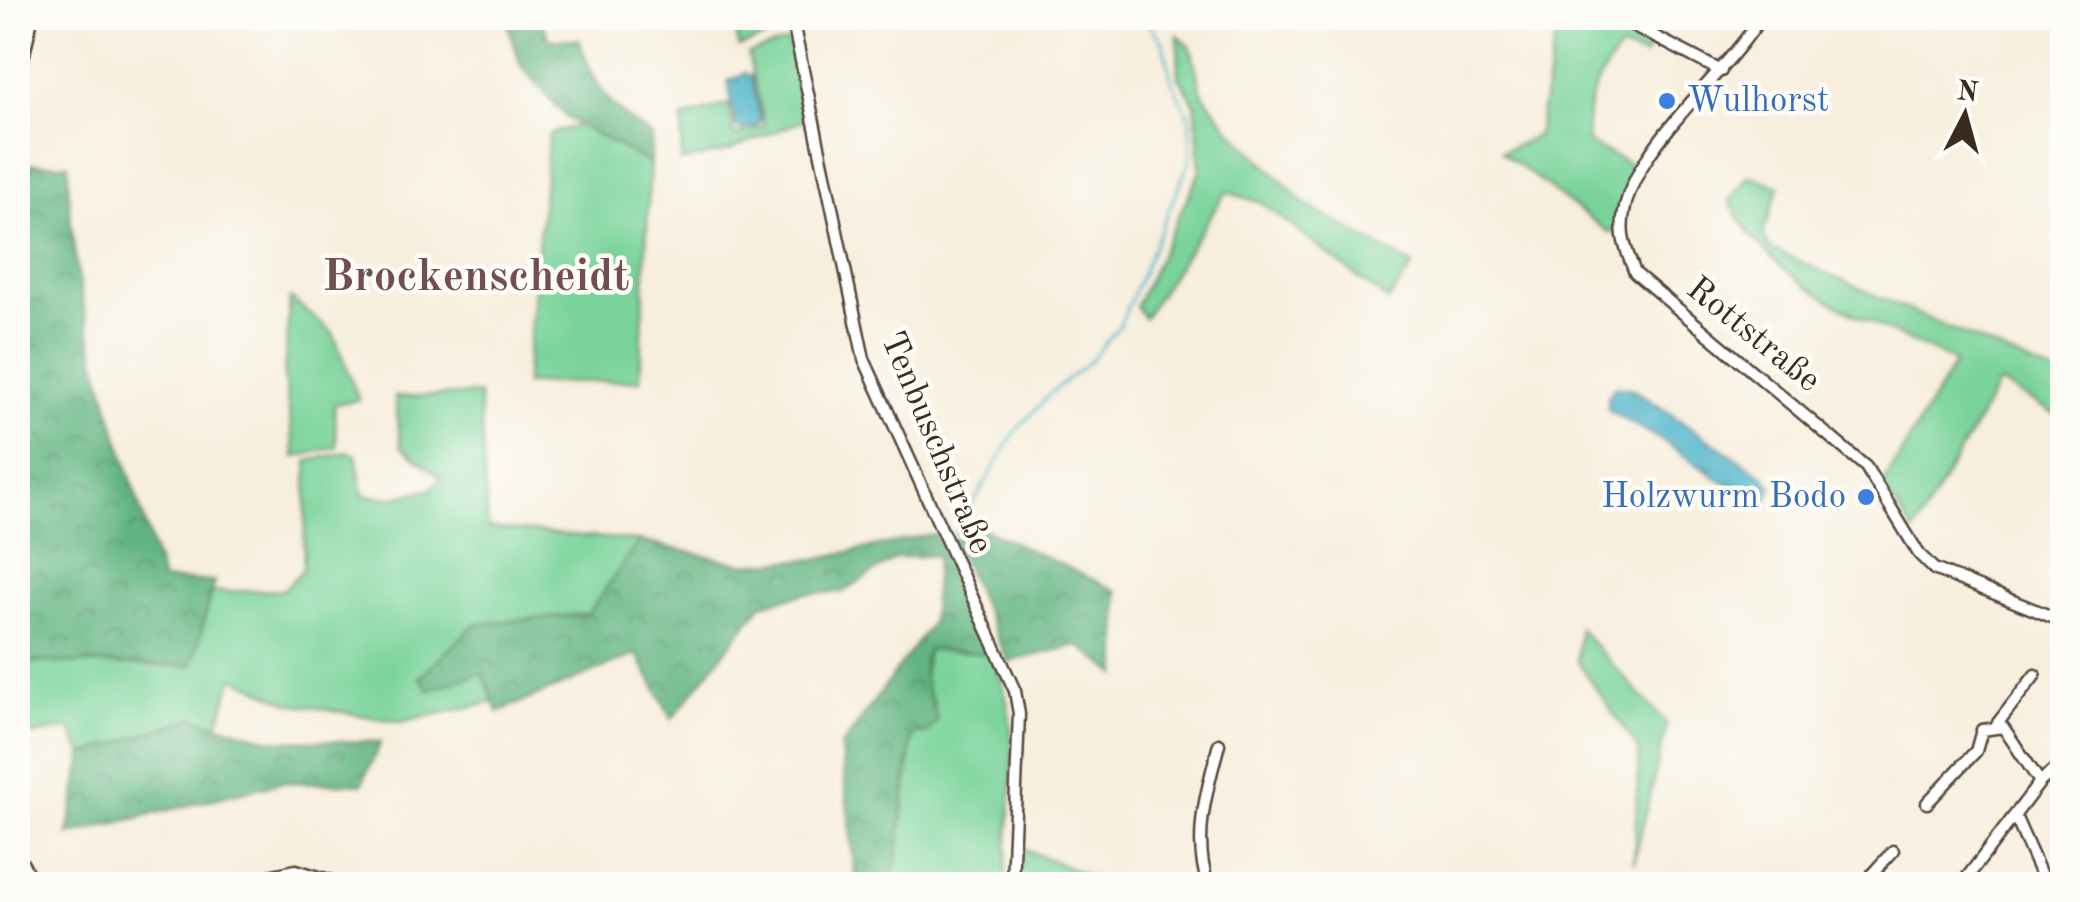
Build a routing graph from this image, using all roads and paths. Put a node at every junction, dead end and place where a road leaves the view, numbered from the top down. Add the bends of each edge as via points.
1 (32, 18) edge
2 (792, 18) edge
3 (1619, 18) edge
4 (1760, 18) edge
5 (2060, 18) edge
6 (2062, 59) edge
7 (1721, 71) junction
8 (18, 80) edge
9 (2062, 620) edge
10 (2036, 675) dead end
11 (1997, 724) junction
12 (1219, 744) dead end
13 (2062, 763) edge
14 (2040, 782) junction
15 (1928, 803) dead end
16 (2015, 816) junction
17 (1893, 850) dead end
18 (18, 855) edge
19 (34, 884) edge
20 (231, 884) edge
21 (342, 884) edge
22 (1012, 884) edge
23 (1208, 884) edge
24 (1863, 884) edge
25 (1962, 884) edge
26 (2045, 884) edge

1 - 8 street
2 - 22 street, Tenbuschstraße via 864,359 1014,691
3 - 7 street
4 - 7 street, Rottstraße
5 - 6 main road
7 - 9 street, Rottstraße via 1652,152 1632,190 1623,238 1635,273 1866,467 1934,569
10 - 11 street
11 - 14 street
11 - 15 street via 1982,730 1976,752
12 - 23 street via 1201,823
13 - 14 street
14 - 16 street
16 - 25 street
16 - 26 street
17 - 24 street
18 - 19 street
20 - 21 street via 296,870

